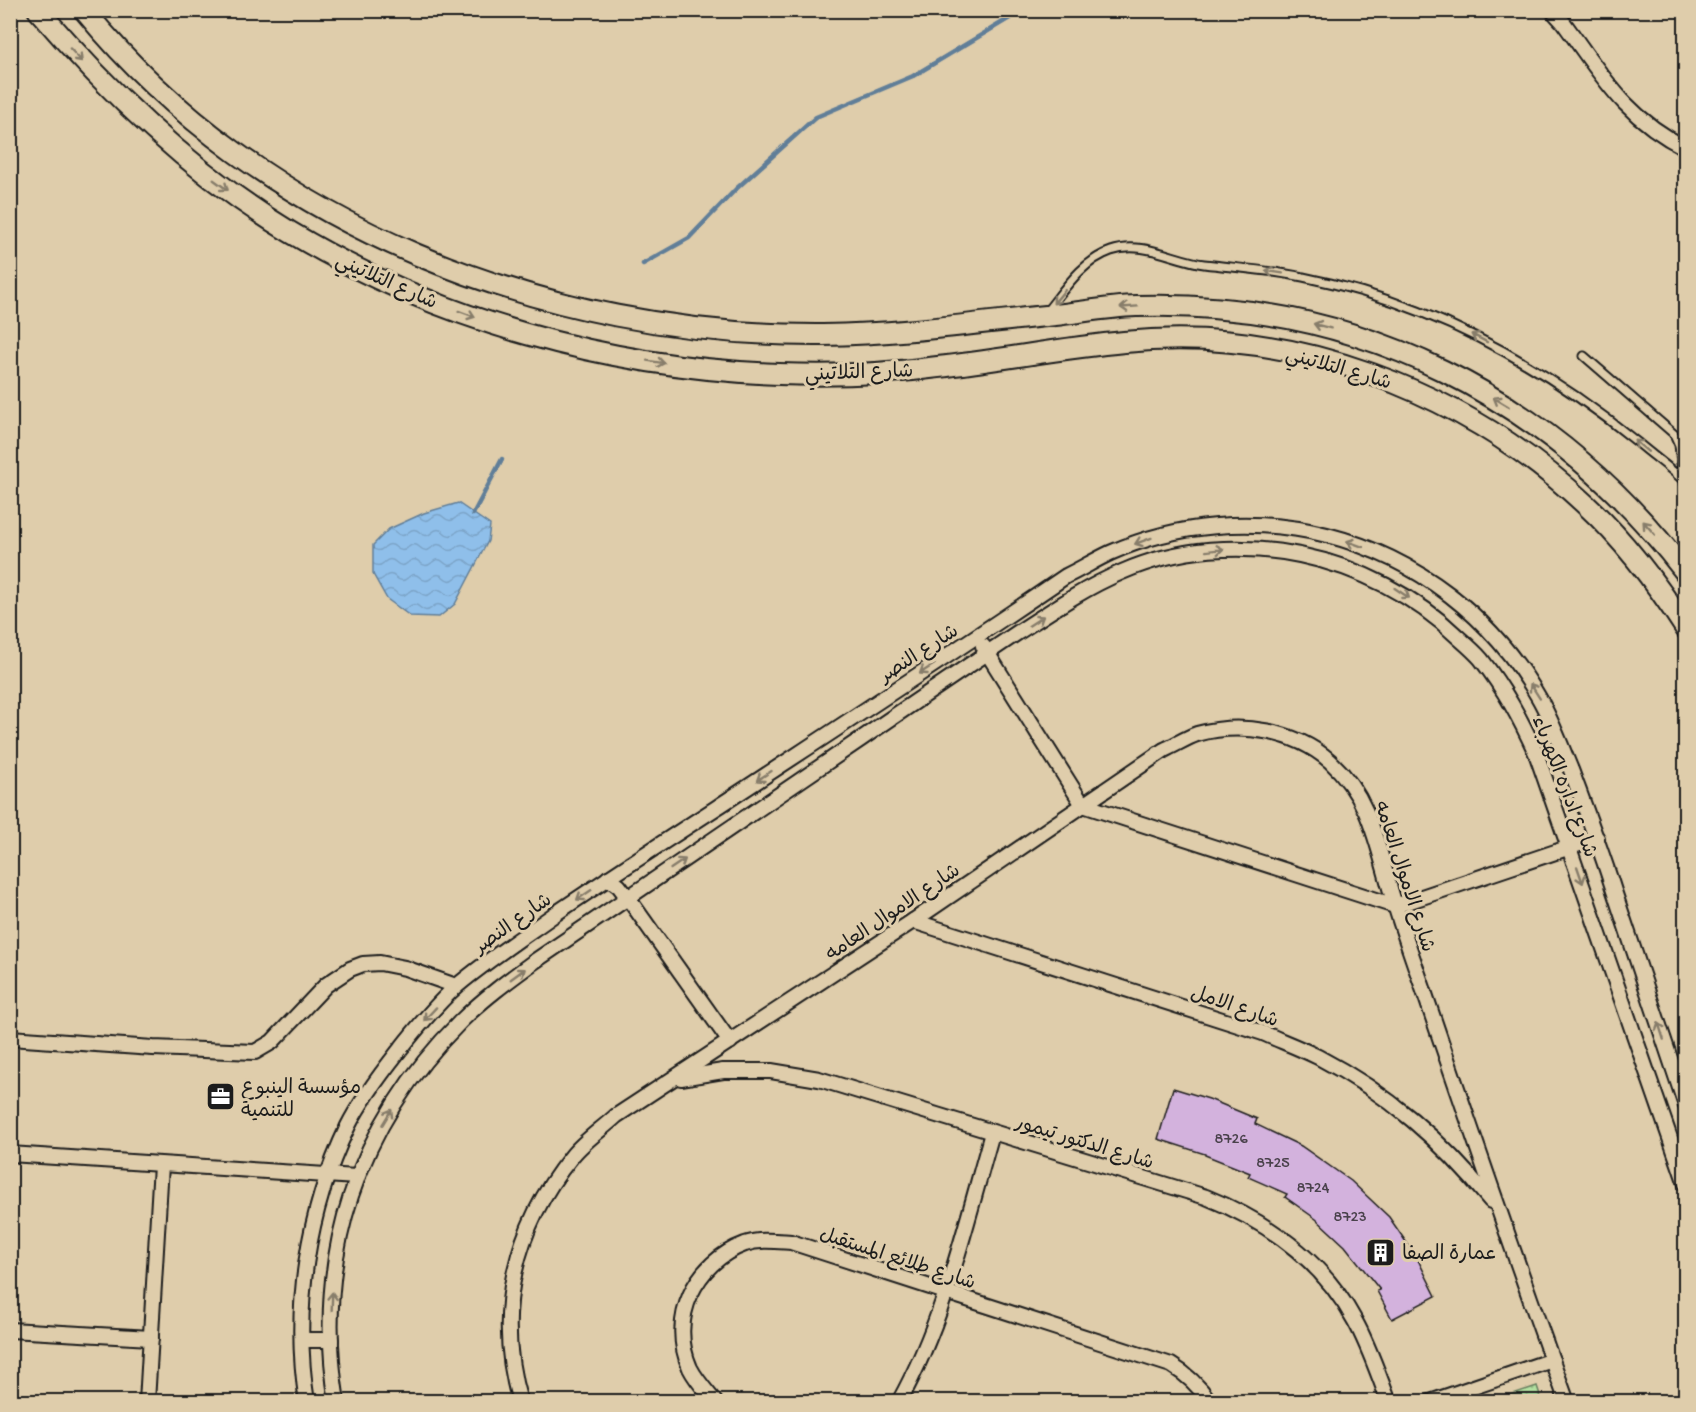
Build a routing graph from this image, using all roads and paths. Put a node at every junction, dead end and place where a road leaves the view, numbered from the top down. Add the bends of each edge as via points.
1 (38, 10) edge
2 (84, 10) edge
3 (1552, 10) edge
4 (1686, 148) edge
5 (1042, 316) junction
6 (1584, 356) dead end
7 (1684, 482) edge
8 (1686, 573) edge
9 (1686, 628) edge
10 (976, 637) junction
11 (987, 653) junction
12 (1083, 805) junction
13 (1597, 838) junction
14 (1570, 847) junction
15 (608, 878) junction
16 (628, 898) junction
17 (1395, 906) junction
18 (913, 921) junction
19 (456, 986) junction
20 (10, 1038) edge
21 (730, 1042) junction
22 (675, 1079) junction
23 (1686, 1106) edge
24 (992, 1133) junction
25 (10, 1154) edge
26 (161, 1165) junction
27 (328, 1176) junction
28 (356, 1177) junction
29 (1686, 1184) edge
30 (1498, 1208) junction
31 (945, 1294) junction
32 (10, 1330) edge
33 (151, 1338) junction
34 (302, 1340) junction
35 (331, 1340) junction
36 (1552, 1360) junction
37 (147, 1401) edge
38 (307, 1401) edge
39 (337, 1401) edge
40 (520, 1401) edge
41 (715, 1401) edge
42 (899, 1401) edge
43 (1210, 1401) edge
44 (1389, 1401) edge
45 (1430, 1401) edge
46 (1567, 1401) edge

1 -> 9 main road, شارع التلاتيني via 102,82 210,177 289,231 428,300 575,346 728,371 882,372 1126,341 1182,339 1271,348 1347,365 1451,408 1545,469 1626,546
2 - 5 main road, شارع التلاتيني via 161,92 271,178 380,238 489,282 612,315 728,332 874,333
3 - 4 street via 1624,104 1644,123
7 -> 5 lane via 1588,403 1530,365 1436,318 1338,285 1128,248 1112,250 1085,266
8 -> 5 main road, شارع التلاتيني via 1608,484 1564,446 1467,382 1414,357 1360,336 1247,311 1131,306
6 - 7 lane via 1674,434
10 - 11 street
13 -> 10 street, شارع اداره الكهرباء via 1540,699 1513,658 1480,620 1442,588 1399,562 1354,542 1256,524 1206,526 1157,536 1110,553 1066,576
10 -> 15 street, شارع النصر
11 - 12 street
11 -> 14 street, شارع اداره الكهرباء via 1074,597 1123,571 1176,555 1232,548 1287,552 1342,565 1393,587 1439,618 1479,657 1512,703 1536,753
16 -> 11 street, شارع النصر
12 - 17 street
12 - 17 street, شارع الاموال العامه via 1164,750 1196,735 1230,728 1266,730 1299,741 1329,760 1353,786 1370,817
12 - 18 street, شارع الاموال العامه
13 - 14 street
23 -> 13 street, شارع اداره الكهرباء
14 - 17 street
14 -> 29 street, شارع اداره الكهرباء
15 - 16 street
15 -> 19 street, شارع النصر
16 - 21 street
28 -> 16 street, شارع النصر via 401,1094 461,1021 497,989
17 - 30 street, شارع الاموال العامه
18 - 21 street, شارع الاموال العامه
18 - 30 street, شارع الامل via 1263,1033 1317,1056 1369,1086 1416,1122 1460,1163
19 - 20 street via 405,968 363,964 326,985 272,1042 255,1052
19 -> 27 street, شارع النصر via 413,1032 380,1076 348,1125
21 - 22 street, شارع الاموال العامه
22 - 24 street, شارع الدكتور تيمور via 723,1071 771,1071 819,1079
22 - 40 street, شارع الاموال العامه via 616,1116 573,1155 539,1203 517,1256 507,1314 512,1374
24 - 31 street
24 - 44 street, شارع الدكتور تيمور via 1206,1197 1265,1225 1316,1267 1337,1292 1369,1349
25 - 26 street
26 - 27 street
26 - 33 street
27 - 28 street
27 - 34 street, شارع النصر via 312,1229 303,1284
35 -> 28 street, شارع النصر via 336,1261
30 - 36 street, شارع الاموال العامه
31 - 41 street, شارع طلائع المستقبل via 791,1242 768,1240 726,1253 695,1284 682,1326 691,1369
31 - 42 street
31 - 43 street, شارع طلائع المستقبل via 1171,1365 1187,1375
32 - 33 street
33 - 37 street
34 - 35 street
34 - 38 street, شارع النصر
35 - 39 street, شارع النصر
36 - 45 street
36 - 46 street, شارع الاموال العامه

